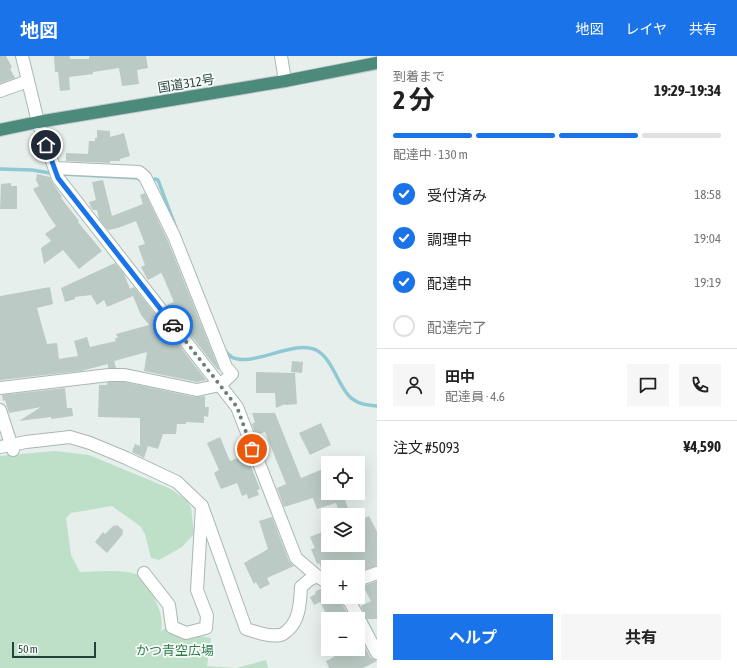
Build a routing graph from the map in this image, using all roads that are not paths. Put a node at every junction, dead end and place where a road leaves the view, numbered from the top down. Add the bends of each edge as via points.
1 (22, 56) edge
2 (281, 56) edge
3 (377, 63) edge
4 (28, 81) junction
5 (285, 81) junction
6 (0, 91) edge
7 (38, 122) junction
8 (0, 130) edge
9 (54, 168) junction
10 (220, 385) junction
11 (0, 388) edge
12 (0, 410) edge
13 (8, 448) edge
14 (202, 506) junction
15 (144, 573) dead end
16 (377, 573) edge
17 (317, 576) junction
18 (365, 577) edge
19 (321, 579) edge
20 (351, 604) edge
21 (377, 653) edge

1 - 4 street
2 - 5 street
3 - 5 highway, 国道312号
4 - 6 street
4 - 7 street
5 - 7 highway, 国道312号
7 - 8 highway, 国道312号
7 - 9 street
9 - 10 street via 58,178
9 - 10 street via 139,172 145,176 174,236 226,367 232,374
10 - 11 street via 197,390 125,375 109,375
10 - 17 street via 237,407 296,558
12 - 13 street
13 - 14 street via 26,442 70,437 126,458 177,482
14 - 15 street via 197,590 207,616 206,628 186,633 172,627 169,605
14 - 17 street via 246,629 269,635 281,635 291,628 297,617 301,588
16 - 18 street
17 - 19 street
20 - 21 street

